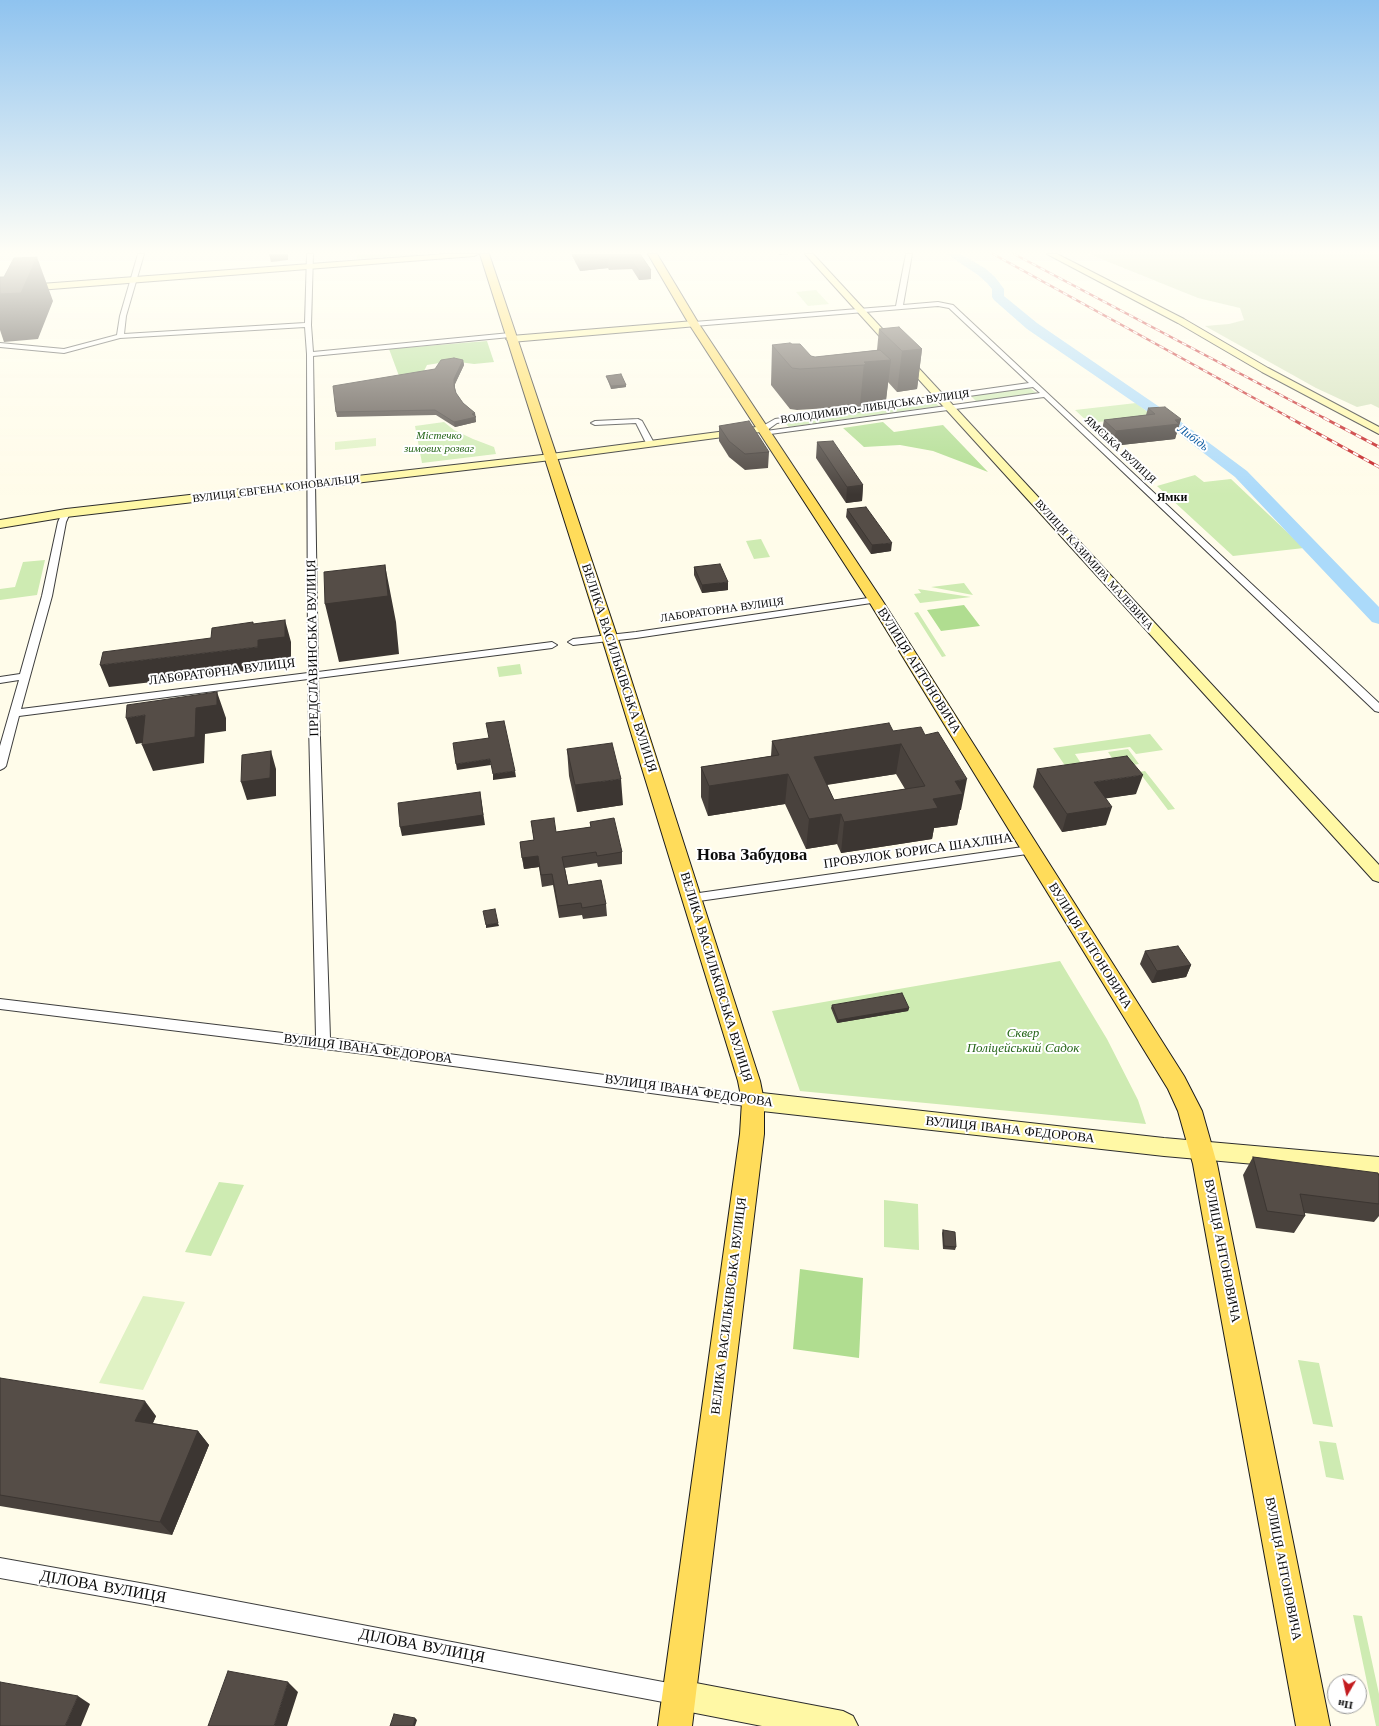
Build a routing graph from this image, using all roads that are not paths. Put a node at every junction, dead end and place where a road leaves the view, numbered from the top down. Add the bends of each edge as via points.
1 (145, 335) edge
2 (309, 335) edge
3 (546, 335) edge
4 (701, 335) edge
5 (884, 335) edge
6 (981, 335) edge
7 (1205, 335) edge
8 (120, 336) joint
9 (511, 337) junction
10 (0, 345) edge
11 (310, 354) junction
12 (1033, 385) junction
13 (1043, 395) junction
14 (941, 397) junction
15 (949, 406) junction
16 (595, 423) dead end
17 (1379, 430) edge
18 (765, 431) junction
19 (650, 443) junction
20 (551, 457) junction
21 (311, 485) junction
22 (66, 513) junction
23 (0, 524) edge
24 (875, 600) junction
25 (610, 638) junction
26 (573, 642) dead end
27 (552, 645) dead end
28 (313, 675) junction
29 (26, 676) junction
30 (0, 680) edge
31 (1379, 709) edge
32 (15, 713) junction
33 (0, 766) edge
34 (1030, 850) junction
35 (1379, 876) edge
36 (692, 898) junction
37 (0, 1004) edge
38 (323, 1043) junction
39 (753, 1100) junction
40 (1201, 1150) junction
41 (1379, 1166) edge
42 (0, 1568) edge
43 (680, 1695) junction
44 (675, 1726) edge
45 (843, 1726) edge
46 (1313, 1726) edge

1 - 8 street
2 - 11 street, ПРЕДСЛАВИНСЬКА ВУЛИЦЯ
3 - 9 main road
4 - 18 main road, ВУЛИЦЯ АНТОНОВИЧА
5 - 14 main road, ВУЛИЦЯ КАЗИМИРА МАЛЕВИЧА
6 - 12 street, ЯМСЬКА ВУЛИЦЯ
7 - 17 main road via 1264,370
8 - 10 street via 64,351
9 - 11 street
9 - 20 main road, ВЕЛИКА ВАСИЛЬКІВСЬКА ВУЛИЦЯ
11 - 21 street, ПРЕДСЛАВИНСЬКА ВУЛИЦЯ
12 - 13 street, ЯМСЬКА ВУЛИЦЯ
12 - 14 street, ВОЛОДИМИРО-ЛИБІДСЬКА ВУЛИЦЯ
13 - 15 street, ВОЛОДИМИРО-ЛИБІДСЬКА ВУЛИЦЯ
13 - 31 street, ЯМСЬКА ВУЛИЦЯ
14 - 15 main road, ВУЛИЦЯ КАЗИМИРА МАЛЕВИЧА
14 - 18 street, ВОЛОДИМИРО-ЛИБІДСЬКА ВУЛИЦЯ via 775,421
15 - 18 street, ВОЛОДИМИРО-ЛИБІДСЬКА ВУЛИЦЯ
15 - 35 main road, ВУЛИЦЯ КАЗИМИРА МАЛЕВИЧА
16 - 19 street via 638,421
18 - 19 main road, ВОЛОДИМИРО-ЛИБІДСЬКА ВУЛИЦЯ
18 - 24 main road, ВУЛИЦЯ АНТОНОВИЧА
19 - 20 main road, ВОЛОДИМИРО-ЛИБІДСЬКА ВУЛИЦЯ
20 - 21 main road, ВУЛИЦЯ ЄВГЕНА КОНОВАЛЬЦЯ
20 - 25 main road, ВЕЛИКА ВАСИЛЬКІВСЬКА ВУЛИЦЯ
21 - 22 main road, ВУЛИЦЯ ЄВГЕНА КОНОВАЛЬЦЯ
21 - 28 street, ПРЕДСЛАВИНСЬКА ВУЛИЦЯ
22 - 23 main road, ВУЛИЦЯ ЄВГЕНА КОНОВАЛЬЦЯ
22 - 29 street
24 - 25 street, ЛАБОРАТОРНА ВУЛИЦЯ
24 - 34 main road, ВУЛИЦЯ АНТОНОВИЧА
25 - 26 street, ЛАБОРАТОРНА ВУЛИЦЯ
25 - 36 main road, ВЕЛИКА ВАСИЛЬКІВСЬКА ВУЛИЦЯ
27 - 28 street, ЛАБОРАТОРНА ВУЛИЦЯ
28 - 32 street, ЛАБОРАТОРНА ВУЛИЦЯ
28 - 38 street, ПРЕДСЛАВИНСЬКА ВУЛИЦЯ
29 - 30 street
29 - 32 street
32 - 33 street
34 - 36 street, ПРОВУЛОК БОРИСА ШАХЛІНА
34 - 40 main road, ВУЛИЦЯ АНТОНОВИЧА via 1176,1083 1190,1111
36 - 39 main road, ВЕЛИКА ВАСИЛЬКІВСЬКА ВУЛИЦЯ
37 - 38 street, ВУЛИЦЯ ІВАНА ФЕДОРОВА
38 - 39 street, ВУЛИЦЯ ІВАНА ФЕДОРОВА
39 - 40 main road, ВУЛИЦЯ ІВАНА ФЕДОРОВА
39 - 43 main road, ВЕЛИКА ВАСИЛЬКІВСЬКА ВУЛИЦЯ via 752,1134
40 - 41 main road, ВУЛИЦЯ ІВАНА ФЕДОРОВА
40 - 46 main road, ВУЛИЦЯ АНТОНОВИЧА
42 - 43 street, ДІЛОВА ВУЛИЦЯ
43 - 44 main road, ВЕЛИКА ВАСИЛЬКІВСЬКА ВУЛИЦЯ
43 - 45 main road, ДІЛОВА ВУЛИЦЯ

